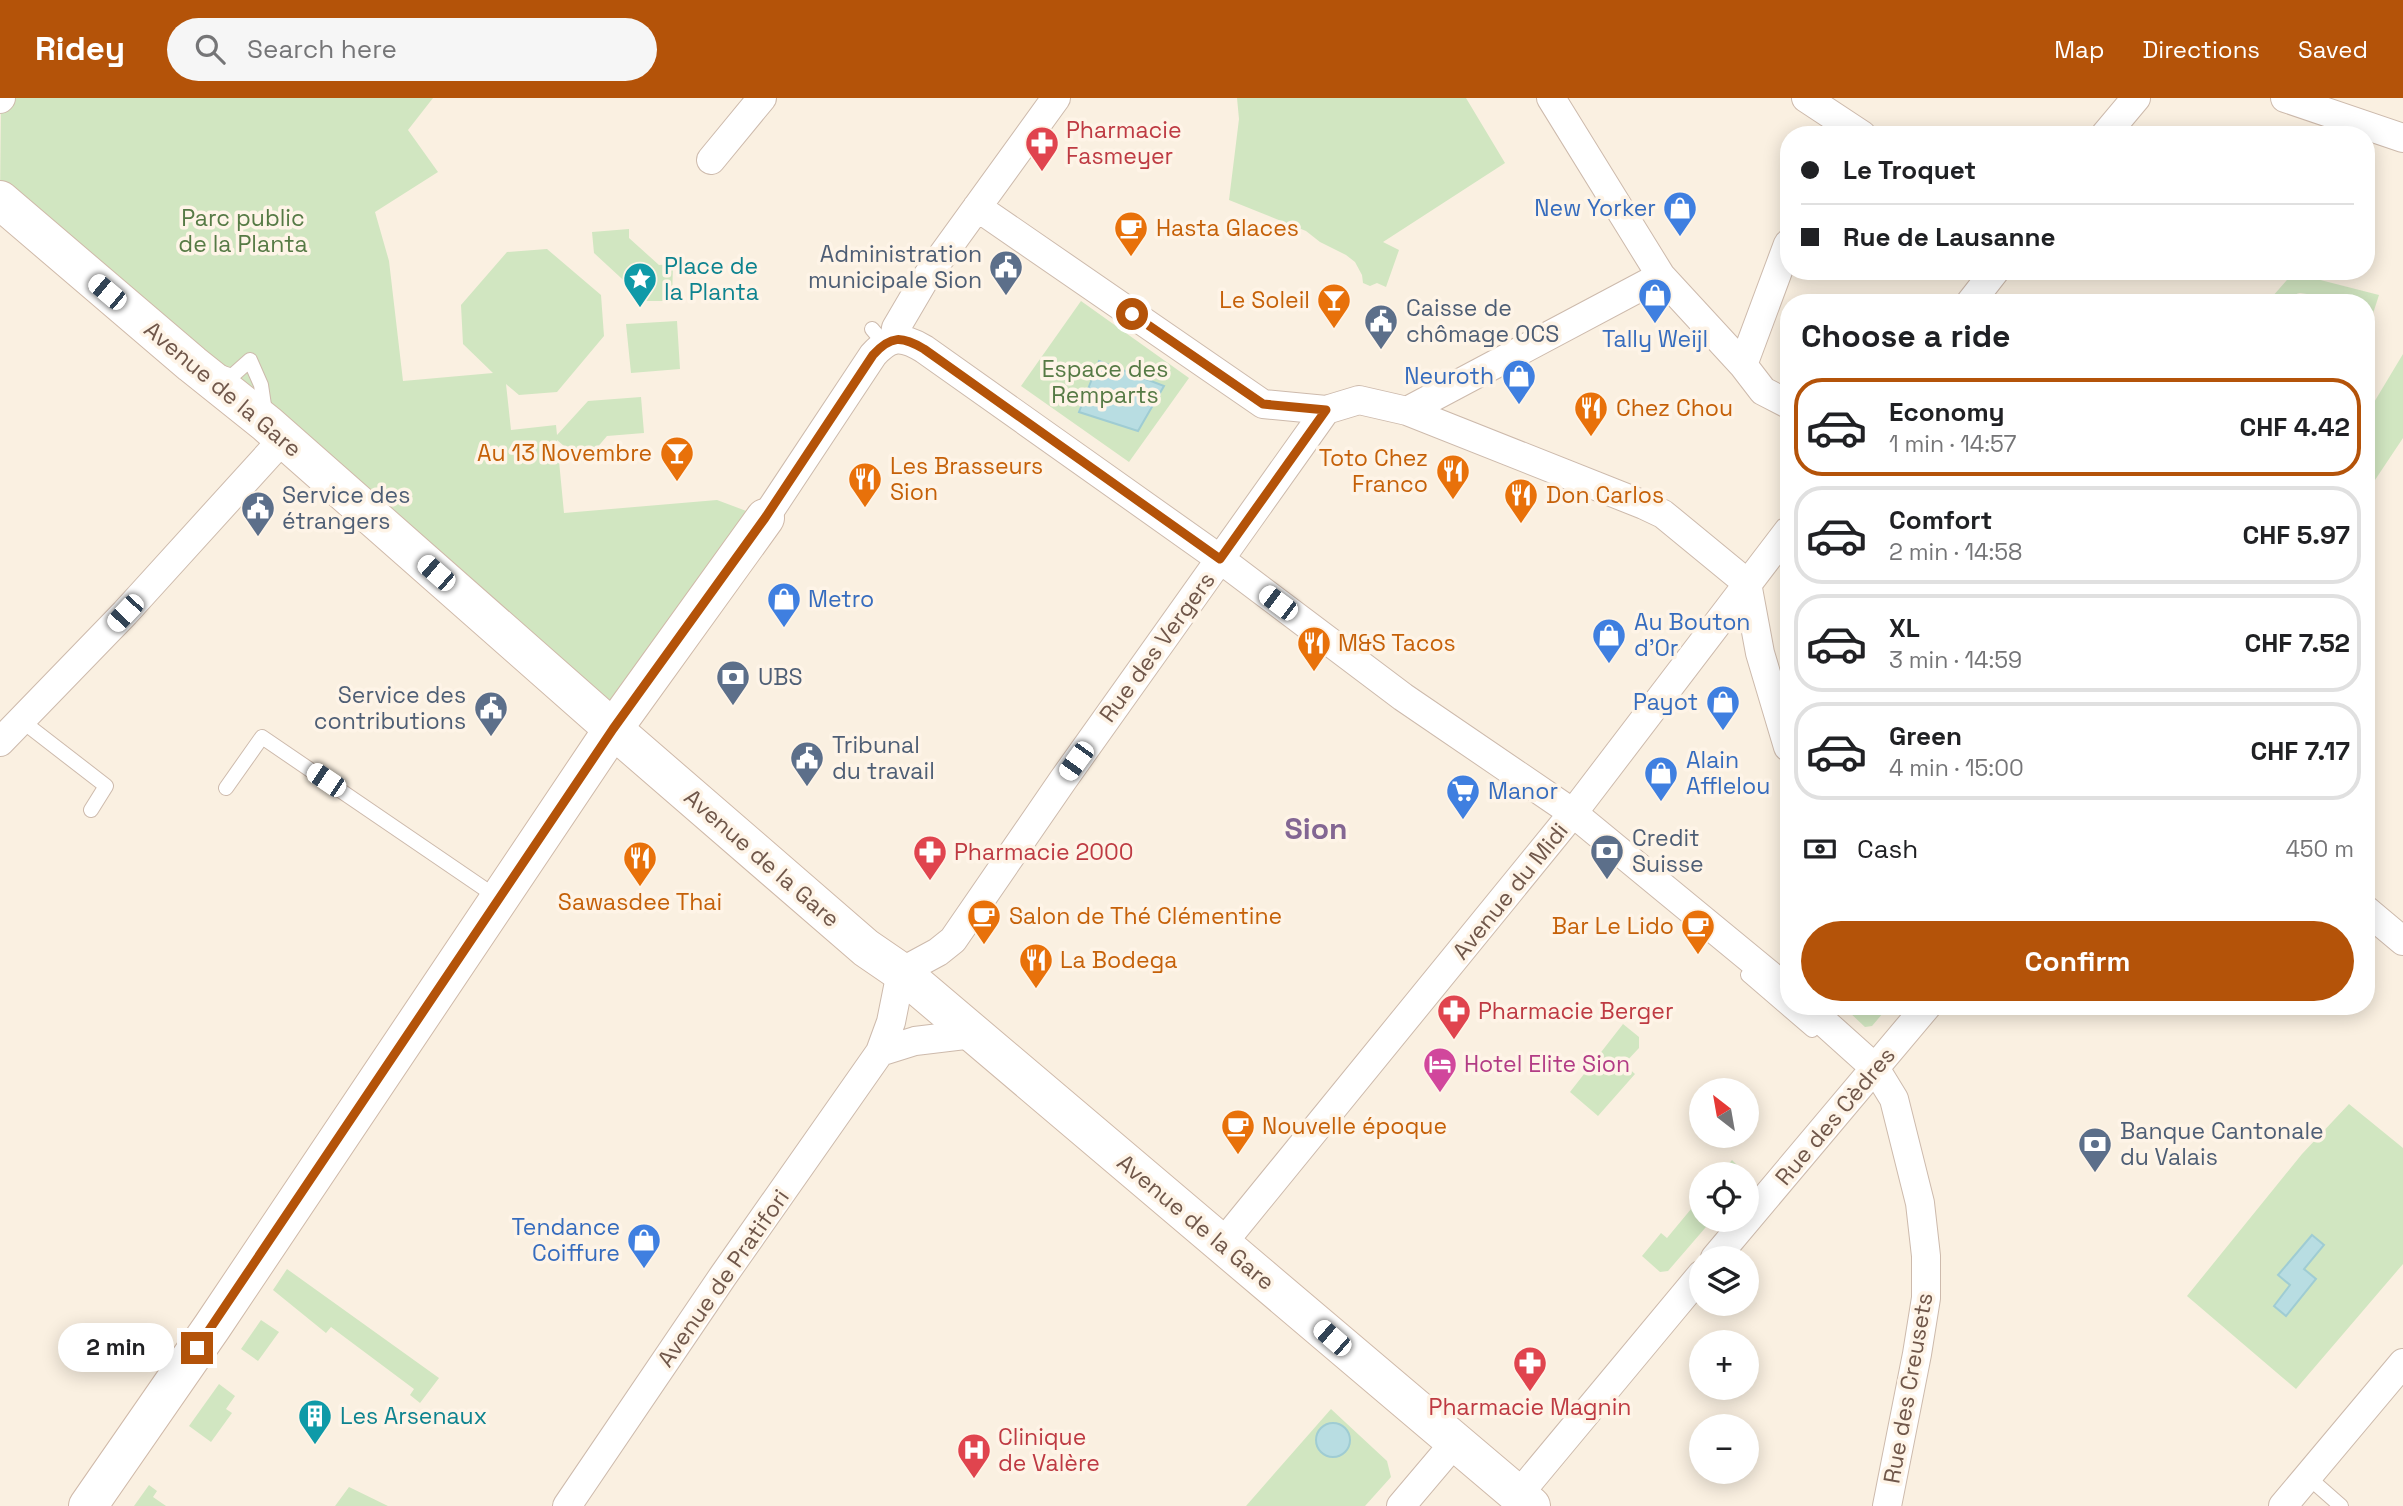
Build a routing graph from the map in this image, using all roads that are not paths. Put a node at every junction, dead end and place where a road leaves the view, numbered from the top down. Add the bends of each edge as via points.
1 (762, 98) edge
2 (1056, 98) edge
3 (1551, 98) edge
4 (1806, 98) edge
5 (2136, 98) edge
6 (2285, 98) edge
7 (1837, 117) edge
8 (2113, 126) edge
9 (2368, 126) edge
10 (2375, 129) edge
11 (2403, 138) edge
12 (710, 160) dead end
13 (0, 200) edge
14 (977, 207) junction
15 (1780, 266) edge
16 (1661, 276) junction
17 (1988, 280) edge
18 (1977, 294) edge
19 (888, 326) junction
20 (1743, 365) junction
21 (1780, 400) edge
22 (1326, 410) junction
23 (1407, 411) junction
24 (275, 431) junction
25 (765, 518) joint
26 (1780, 541) edge
27 (1220, 559) junction
28 (1744, 587) junction
29 (1780, 720) edge
30 (22, 721) junction
31 (613, 729) junction
32 (0, 742) edge
33 (226, 788) dead end
34 (91, 810) dead end
35 (1573, 813) junction
36 (499, 899) junction
37 (2375, 918) edge
38 (2403, 941) edge
39 (1726, 956) dead end
40 (901, 972) junction
41 (1780, 983) edge
42 (1780, 1002) edge
43 (1795, 1015) edge
44 (1816, 1015) edge
45 (1919, 1015) edge
46 (973, 1034) junction
47 (1852, 1049) junction
48 (880, 1052) junction
49 (1875, 1068) junction
50 (1222, 1244) junction
51 (1725, 1246) edge
52 (1689, 1289) edge
53 (2403, 1363) edge
54 (1456, 1441) junction
55 (2308, 1478) junction
56 (1525, 1500) edge
57 (88, 1506) edge
58 (567, 1506) edge
59 (1401, 1506) edge
60 (1887, 1506) edge
61 (2283, 1506) edge
62 (2341, 1506) edge

1 - 12 street
2 - 14 street
3 - 16 street
4 - 7 street
5 - 8 street
6 - 9 street
10 - 11 street
13 - 24 street, Avenue de la Gare
14 - 19 street
14 - 22 street via 1263,404
15 - 20 street
16 - 20 street
16 - 23 street
17 - 18 street
19 - 25 street
19 - 27 street
20 - 21 street via 1763,391
22 - 23 street via 1359,400
22 - 27 street, Rue des Vergers
23 - 28 street via 1663,514
24 - 30 street via 125,613
24 - 31 street, Avenue de la Gare
25 - 31 street
26 - 28 street, Avenue du Midi
27 - 35 street via 1404,697
27 - 40 street, Rue des Vergers via 953,940
28 - 29 street
28 - 35 street, Avenue du Midi
30 - 32 street
30 - 34 lane via 106,786
31 - 36 street
31 - 40 street, Avenue de la Gare via 866,948
33 - 36 lane via 262,737
35 - 41 street
35 - 50 street, Avenue du Midi
36 - 57 street
37 - 38 street
39 - 42 lane
40 - 46 street, Avenue de la Gare
40 - 48 street, Avenue de Pratifori
43 - 47 lane via 1833,1048
44 - 47 street, Rue des Creusets
45 - 49 street, Rue des Cèdres
46 - 48 street via 915,1041
46 - 50 street, Avenue de la Gare
47 - 49 street, Rue des Creusets
48 - 58 street, Avenue de Pratifori
49 - 51 street, Rue des Cèdres
49 - 60 street, Rue des Creusets via 1894,1099 1915,1179 1926,1256 1926,1298
50 - 54 street, Avenue de la Gare
52 - 56 street via 1552,1452
53 - 55 street
54 - 56 street, Avenue de la Gare
54 - 59 street
55 - 61 street
55 - 62 lane

